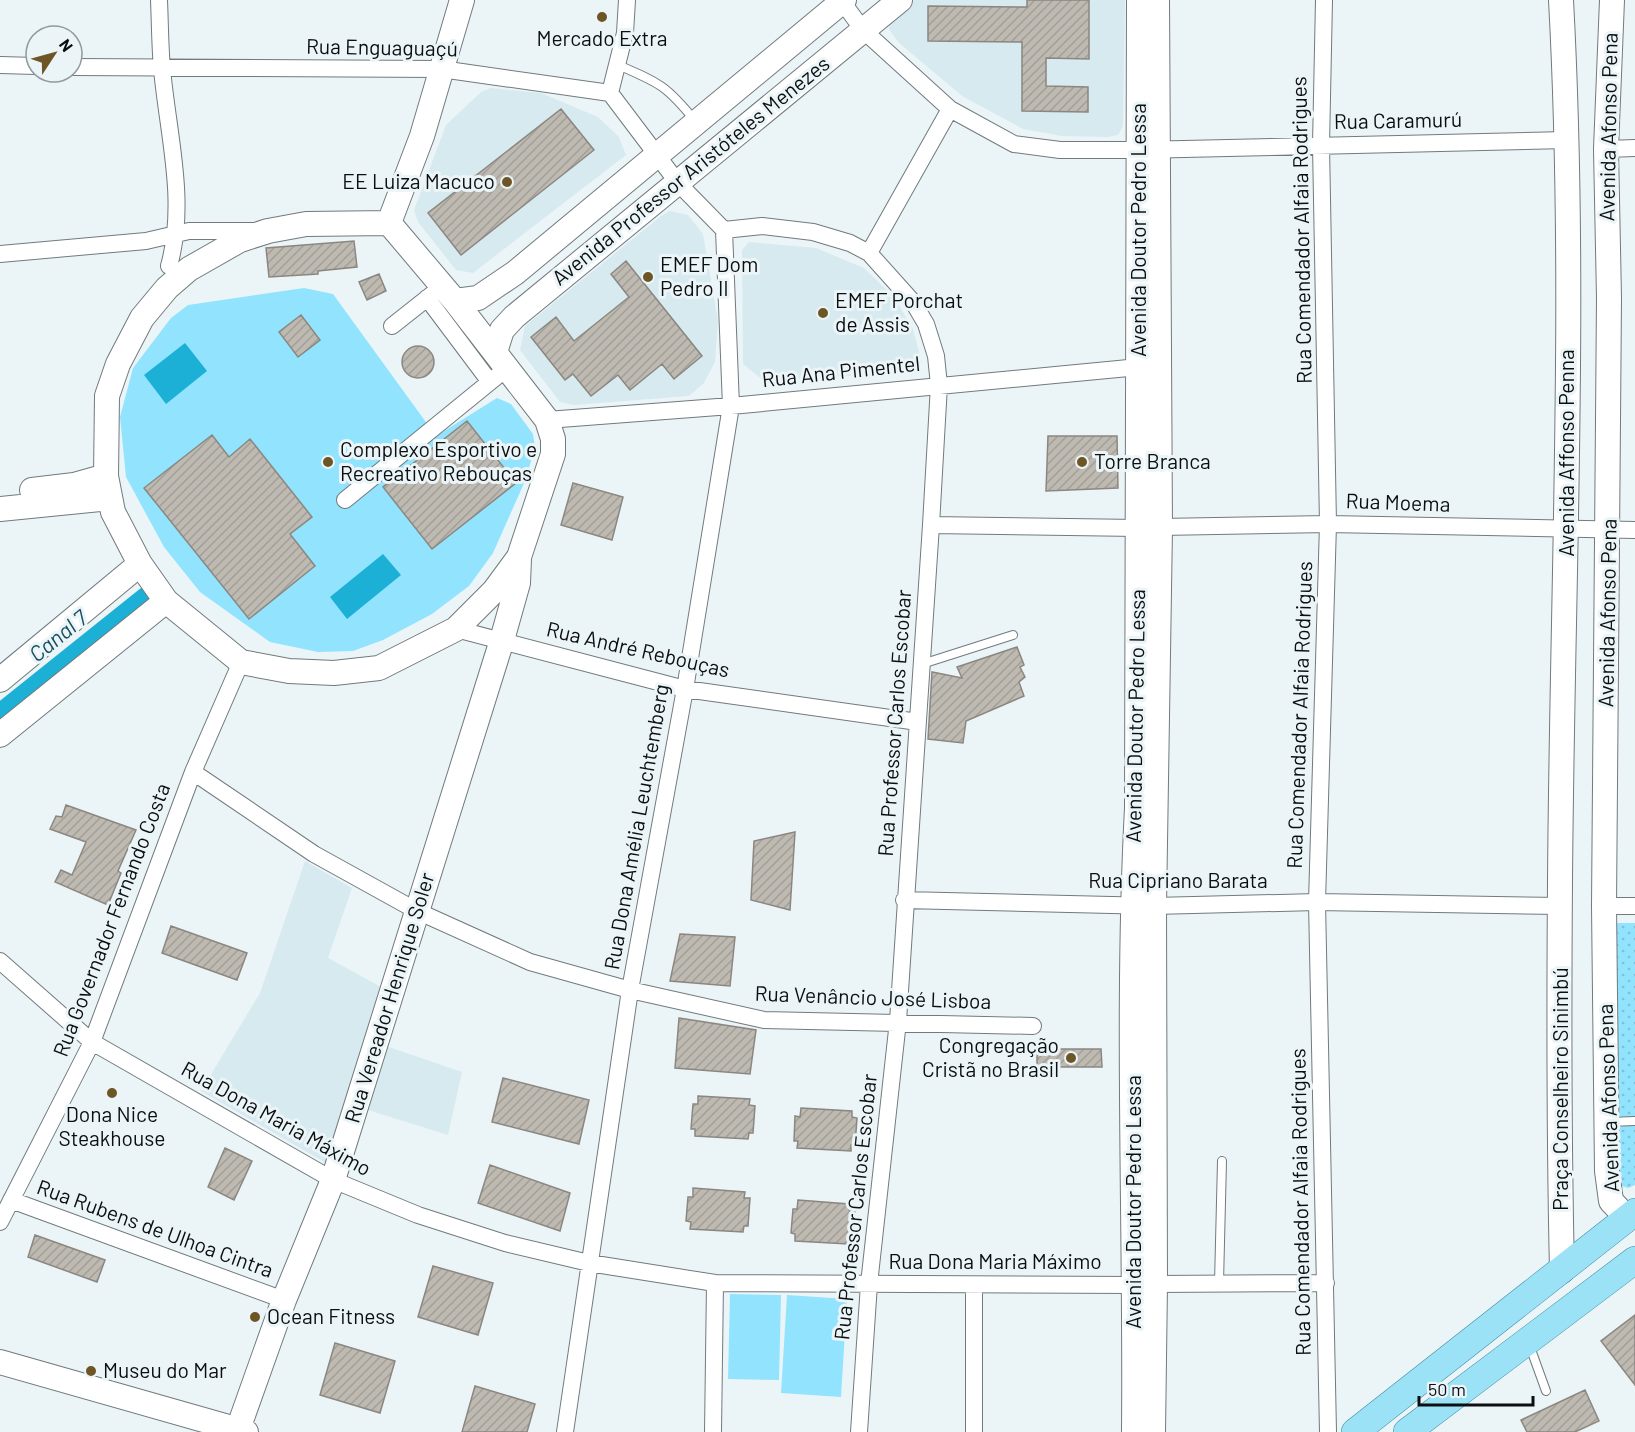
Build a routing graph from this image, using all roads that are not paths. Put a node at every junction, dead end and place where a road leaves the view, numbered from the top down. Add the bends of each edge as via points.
1 (159, 0) edge
2 (462, 0) edge
3 (627, 0) edge
4 (900, 0) edge
5 (1139, 0) edge
6 (1157, 0) edge
7 (1324, 0) edge
8 (1545, 0) edge
9 (1561, 0) edge
10 (1612, 0) edge
11 (1624, 0) edge
12 (842, 1) edge
13 (1610, 25) junction
14 (863, 30) junction
15 (1563, 41) junction
16 (0, 65) edge
17 (618, 65) junction
18 (24, 66) edge
19 (84, 67) edge
20 (162, 69) junction
21 (441, 69) junction
22 (610, 93) junction
23 (950, 109) junction
24 (697, 124) junction
25 (1567, 140) junction
26 (1322, 144) junction
27 (1635, 148) edge
28 (1606, 149) junction
29 (1149, 150) junction
30 (658, 157) junction
31 (678, 183) junction
32 (389, 224) junction
33 (724, 230) junction
34 (268, 231) junction
35 (169, 240) junction
36 (869, 253) junction
37 (0, 254) edge
38 (168, 277) junction
39 (1568, 285) junction
40 (491, 288) junction
41 (441, 295) junction
42 (1609, 298) junction
43 (514, 317) junction
44 (392, 326) dead end
45 (497, 367) junction
46 (1139, 367) junction
47 (939, 385) junction
48 (731, 406) junction
49 (547, 420) junction
50 (108, 487) junction
51 (0, 494) edge
52 (345, 500) dead end
53 (0, 510) edge
54 (1328, 524) junction
55 (931, 525) junction
56 (1149, 528) junction
57 (1567, 530) junction
58 (1635, 530) edge
59 (1609, 531) junction
60 (519, 557) junction
61 (141, 564) junction
62 (166, 601) junction
63 (456, 629) junction
64 (1013, 635) dead end
65 (502, 640) junction
66 (241, 662) junction
67 (922, 664) junction
68 (0, 680) edge
69 (685, 688) junction
70 (918, 722) junction
71 (0, 735) edge
72 (193, 772) junction
73 (904, 900) junction
74 (1317, 902) junction
75 (1143, 906) junction
76 (1561, 906) junction
77 (1604, 906) junction
78 (1635, 906) edge
79 (417, 911) junction
80 (0, 961) edge
81 (630, 990) junction
82 (898, 1021) junction
83 (1033, 1026) dead end
84 (92, 1042) junction
85 (1635, 1121) edge
86 (1608, 1122) junction
87 (1222, 1161) dead end
88 (333, 1180) junction
89 (11, 1200) junction
90 (1631, 1215) edge
91 (0, 1222) edge
92 (1635, 1260) edge
93 (589, 1263) junction
94 (1562, 1271) junction
95 (715, 1283) junction
96 (1326, 1283) junction
97 (869, 1284) junction
98 (1146, 1284) junction
99 (1219, 1284) junction
100 (975, 1285) junction
101 (284, 1300) junction
102 (1528, 1341) junction
103 (1505, 1359) junction
104 (0, 1362) edge
105 (1546, 1391) dead end
106 (1474, 1394) dead end
107 (1419, 1429) edge
108 (240, 1431) edge
109 (565, 1432) edge
110 (713, 1432) edge
111 (859, 1432) edge
112 (974, 1432) edge
113 (1134, 1432) edge
114 (1153, 1432) edge
115 (1328, 1432) edge
116 (1354, 1432) edge
117 (1422, 1432) edge

1 - 20 street
2 - 21 main road
3 - 17 street
4 - 14 main road, Avenida Professor Aristóteles Menezes
5 - 29 main road, Avenida Doutor Pedro Lessa
6 - 29 main road, Avenida Doutor Pedro Lessa
7 - 26 street, Rua Comendador Alfaia Rodrigues
8 - 15 main road
9 - 15 main road, Avenida Affonso Penna
10 - 13 main road, Avenida Afonso Pena
11 - 13 main road
12 - 14 street, Rua Caramurú
12 - 24 main road, Avenida Professor Aristóteles Menezes
13 - 28 main road, Avenida Afonso Pena
14 - 23 street, Rua Caramurú
14 - 31 main road, Avenida Professor Aristóteles Menezes
15 - 25 main road, Avenida Affonso Penna
16 - 18 street
17 - 22 street
17 - 24 lane via 659,82
19 - 20 street, Rua Enguaguaçú
20 - 21 street, Rua Enguaguaçú
20 - 35 street via 176,174
21 - 22 street, Rua Enguaguaçú
21 - 32 main road via 422,136
22 - 30 street
23 - 29 street, Rua Caramurú via 1014,144 1060,150
23 - 36 street
24 - 30 main road, Avenida Professor Aristóteles Menezes
25 - 26 street, Rua Caramurú
25 - 39 main road, Avenida Affonso Penna
26 - 29 street, Rua Caramurú
26 - 54 street, Rua Comendador Alfaia Rodrigues
27 - 28 street
28 - 42 main road, Avenida Afonso Pena
29 - 46 main road, Avenida Doutor Pedro Lessa
29 - 56 main road, Avenida Doutor Pedro Lessa
30 - 31 street
30 - 40 main road, Avenida Professor Aristóteles Menezes
31 - 33 street
31 - 43 main road, Avenida Professor Aristóteles Menezes
32 - 34 main road via 306,224
32 - 41 main road
33 - 36 street, Rua Professor Carlos Escobar via 762,226 813,232
33 - 48 street, Rua Dona Amélia Leuchtemberg
34 - 35 street
34 - 38 main road
35 - 37 street
35 - 38 street
36 - 47 street, Rua Professor Carlos Escobar via 914,302 926,324
38 - 50 main road via 118,364 108,396
39 - 42 main road via 1588,299
39 - 57 main road, Avenida Affonso Penna
40 - 41 main road, Avenida Professor Aristóteles Menezes via 478,298
40 - 43 main road
41 - 44 street
41 - 45 main road
42 - 59 main road, Avenida Afonso Pena
43 - 45 main road, Avenida Professor Aristóteles Menezes via 502,330
45 - 49 main road
45 - 52 street
46 - 47 street, Rua Ana Pimentel
46 - 56 main road, Avenida Doutor Pedro Lessa
47 - 48 street, Rua Ana Pimentel
47 - 55 street, Rua Professor Carlos Escobar
48 - 49 street, Rua Ana Pimentel
48 - 69 street, Rua Dona Amélia Leuchtemberg
49 - 60 main road via 553,454
50 - 51 main road via 74,485
50 - 53 main road
50 - 61 main road via 113,512
54 - 56 street, Rua Moema
54 - 57 street, Rua Moema
54 - 74 street, Rua Comendador Alfaia Rodrigues
55 - 56 street, Rua Moema
55 - 67 street, Rua Professor Carlos Escobar
56 - 75 main road, Avenida Doutor Pedro Lessa
57 - 59 street, Rua Moema
57 - 76 main road, Avenida Affonso Penna
58 - 59 street, Rua Moema
59 - 77 main road, Avenida Afonso Pena
60 - 63 main road via 494,591
60 - 65 main road, Rua Vereador Henrique Soler via 518,583
61 - 62 main road
61 - 68 main road
62 - 66 main road
62 - 71 main road
63 - 65 street, Rua André Rebouças
63 - 66 main road via 379,668 301,672
64 - 67 lane
65 - 69 street, Rua André Rebouças
65 - 79 main road, Rua Vereador Henrique Soler
66 - 72 street, Rua Governador Fernando Costa
67 - 70 street, Rua Professor Carlos Escobar
69 - 70 street, Rua André Rebouças
69 - 81 street, Rua Dona Amélia Leuchtemberg
70 - 73 street, Rua Professor Carlos Escobar
72 - 79 street, Rua Venâncio José Lisboa via 314,854
72 - 84 street, Rua Governador Fernando Costa
73 - 75 street, Rua Cipriano Barata
73 - 82 street, Rua Professor Carlos Escobar
74 - 75 street, Rua Cipriano Barata
74 - 76 street, Rua Cipriano Barata
74 - 96 street, Rua Comendador Alfaia Rodrigues
75 - 98 main road, Avenida Doutor Pedro Lessa
76 - 94 main road, Praça Conselheiro Sinimbú
77 - 78 street
77 - 86 main road, Avenida Afonso Pena
79 - 81 street, Rua Venâncio José Lisboa via 530,963
79 - 88 main road, Rua Vereador Henrique Soler
80 - 84 street, Rua Dona Maria Máximo
81 - 82 street, Rua Venâncio José Lisboa via 764,1020
81 - 93 street, Rua Dona Amélia Leuchtemberg
82 - 83 street, Rua Venâncio José Lisboa
82 - 97 street, Rua Professor Carlos Escobar
84 - 88 street, Rua Dona Maria Máximo
84 - 89 street, Rua Governador Fernando Costa
85 - 86 lane
86 - 90 main road, Avenida Afonso Pena via 1608,1192 1615,1207
87 - 99 lane
88 - 93 street, Rua Dona Maria Máximo via 418,1215 505,1243
88 - 101 main road, Rua Vereador Henrique Soler
89 - 91 street, Rua Governador Fernando Costa
89 - 101 street, Rua Rubens de Ulhoa Cintra
90 - 94 main road
92 - 102 main road
93 - 95 street, Rua Dona Maria Máximo
93 - 109 street, Rua Dona Amélia Leuchtemberg
94 - 116 main road
95 - 97 street, Rua Dona Maria Máximo
95 - 110 street
96 - 99 street, Rua Dona Maria Máximo
96 - 115 street, Rua Comendador Alfaia Rodrigues
97 - 100 street, Rua Dona Maria Máximo
97 - 111 street, Rua Professor Carlos Escobar
98 - 99 street, Rua Dona Maria Máximo
98 - 100 street, Rua Dona Maria Máximo
98 - 113 main road, Avenida Doutor Pedro Lessa
98 - 114 main road, Avenida Doutor Pedro Lessa
100 - 112 street
101 - 108 main road, Rua Vereador Henrique Soler
102 - 103 main road
102 - 105 lane
103 - 106 lane
103 - 107 main road
104 - 108 main road
107 - 117 lane

